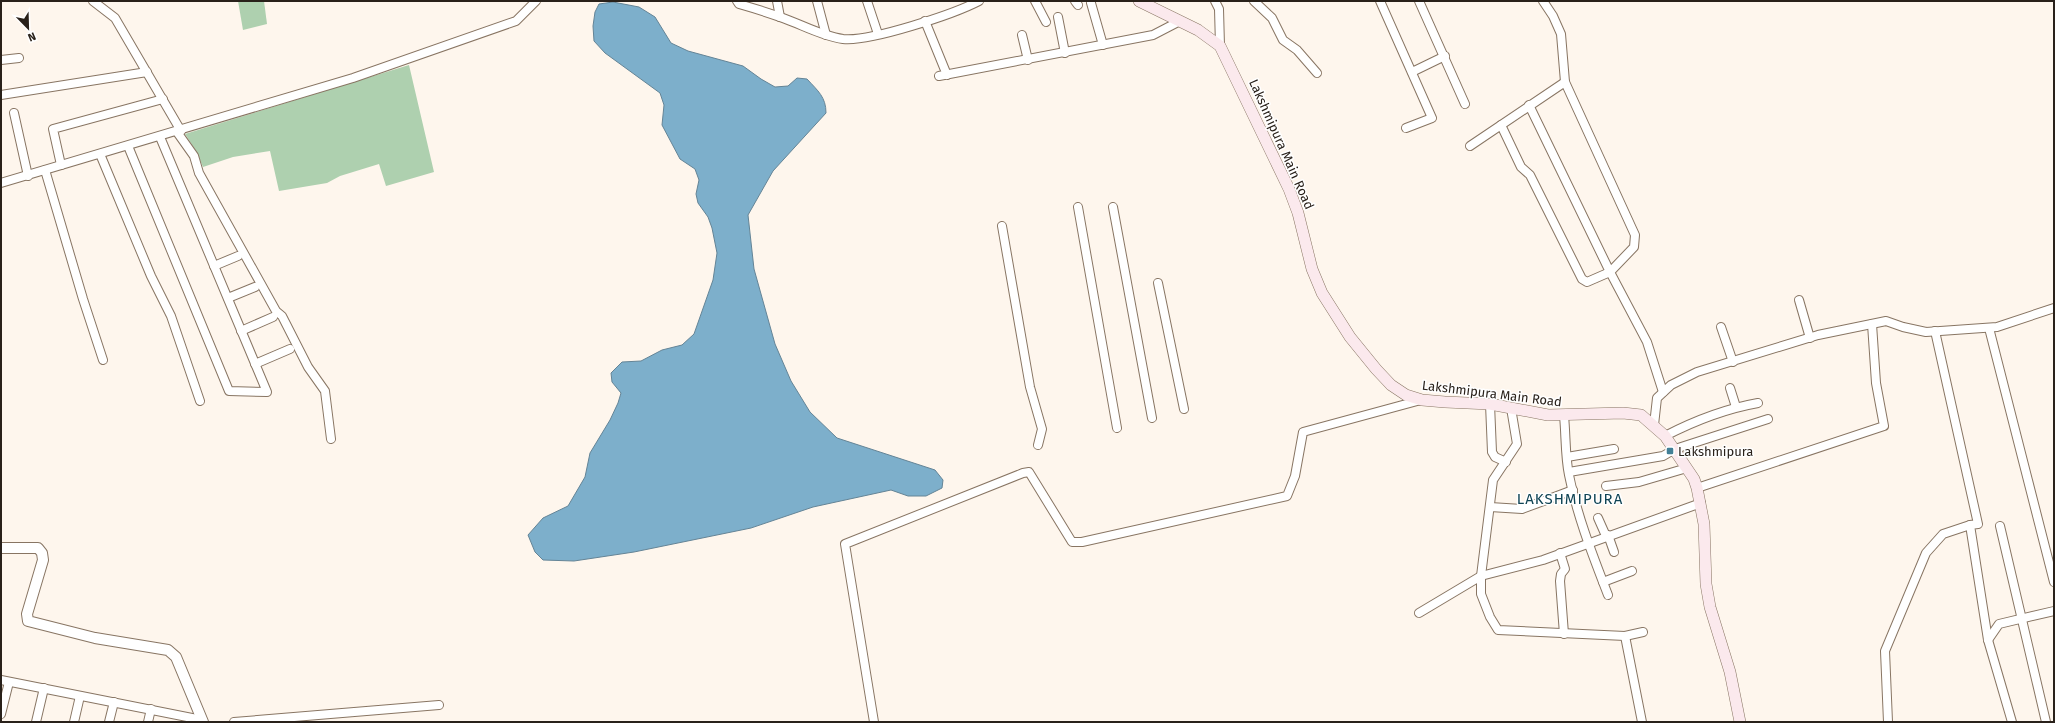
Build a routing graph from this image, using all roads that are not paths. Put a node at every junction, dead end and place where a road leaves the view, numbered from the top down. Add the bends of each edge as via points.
1 (93, 1) edge
2 (536, 1) edge
3 (736, 1) edge
4 (777, 1) edge
5 (817, 1) edge
6 (867, 1) edge
7 (979, 1) edge
8 (1035, 1) edge
9 (1139, 1) edge
10 (1215, 1) edge
11 (1254, 1) edge
12 (1380, 1) edge
13 (1420, 1) edge
14 (1543, 1) edge
15 (1091, 3) dead end
16 (780, 17) junction
17 (1058, 17) dead end
18 (925, 21) junction
19 (1180, 21) junction
20 (1046, 22) dead end
21 (878, 34) junction
22 (826, 35) junction
23 (1022, 35) dead end
24 (1103, 45) junction
25 (1220, 46) junction
26 (1065, 53) junction
27 (1445, 56) junction
28 (20, 58) dead end
29 (1, 60) edge
30 (1028, 60) junction
31 (147, 72) junction
32 (1412, 72) junction
33 (1317, 73) dead end
34 (1565, 82) junction
35 (1, 95) edge
36 (163, 99) junction
37 (1465, 104) dead end
38 (1529, 105) junction
39 (14, 113) dead end
40 (1501, 125) junction
41 (1406, 128) dead end
42 (179, 131) junction
43 (160, 137) junction
44 (128, 146) junction
45 (1470, 146) dead end
46 (100, 154) junction
47 (61, 165) junction
48 (45, 170) junction
49 (28, 176) junction
50 (1, 183) edge
51 (1078, 206) dead end
52 (1113, 207) dead end
53 (1002, 226) dead end
54 (238, 256) dead end
55 (214, 266) junction
56 (1610, 272) junction
57 (1158, 283) dead end
58 (255, 287) dead end
59 (228, 298) junction
60 (1799, 300) dead end
61 (2054, 308) edge
62 (273, 318) dead end
63 (1872, 324) junction
64 (1721, 327) dead end
65 (1989, 328) junction
66 (241, 331) junction
67 (1935, 332) junction
68 (1810, 338) junction
69 (290, 349) dead end
70 (103, 360) dead end
71 (1733, 362) junction
72 (255, 364) junction
73 (1730, 388) dead end
74 (1663, 392) junction
75 (1422, 400) junction
76 (200, 401) dead end
77 (1758, 403) dead end
78 (1490, 404) junction
79 (1736, 407) junction
80 (1511, 408) junction
81 (1184, 409) dead end
82 (1564, 416) junction
83 (1152, 418) dead end
84 (1768, 419) dead end
85 (1654, 425) junction
86 (1117, 428) dead end
87 (1665, 436) junction
88 (331, 439) dead end
89 (1038, 445) dead end
90 (1614, 448) dead end
91 (1675, 449) junction
92 (1568, 457) junction
93 (1506, 462) junction
94 (1687, 468) junction
95 (1569, 472) junction
96 (1606, 486) dead end
97 (1697, 488) junction
98 (1573, 490) junction
99 (1701, 503) junction
100 (1490, 506) junction
101 (1598, 518) dead end
102 (1970, 525) junction
103 (2000, 526) dead end
104 (1607, 536) junction
105 (1589, 542) junction
106 (1, 548) edge
107 (1614, 552) dead end
108 (1560, 553) junction
109 (1632, 571) dead end
110 (1481, 576) junction
111 (1603, 582) junction
112 (2054, 582) edge
113 (1608, 595) dead end
114 (2054, 611) edge
115 (1419, 613) dead end
116 (2022, 619) junction
117 (1643, 632) dead end
118 (1564, 634) junction
119 (1624, 636) junction
120 (1988, 640) junction
121 (5, 681) edge
122 (44, 688) junction
123 (80, 696) junction
124 (114, 702) junction
125 (439, 705) dead end
126 (151, 710) junction
127 (1, 714) edge
128 (202, 721) edge
129 (36, 722) edge
130 (74, 722) edge
131 (110, 722) edge
132 (148, 722) edge
133 (234, 722) edge
134 (874, 722) edge
135 (1642, 722) edge
136 (1740, 722) edge
137 (1888, 722) edge
138 (2012, 722) edge
139 (2046, 722) edge

1 - 31 street via 115,18
2 - 42 street via 516,21 353,78
3 - 16 street
4 - 16 street
5 - 22 street
6 - 21 street
7 - 18 street
8 - 20 street
9 - 19 main road
10 - 25 street via 1219,10
11 - 33 street via 1272,18 1283,40 1297,50
12 - 32 street
13 - 27 street
14 - 34 street via 1562,34
15 - 24 street
16 - 22 street
17 - 26 street
18 - 21 street
18 - 30 street via 943,76
19 - 24 street via 1153,36
19 - 25 main road
21 - 22 street via 851,40
23 - 30 street
24 - 26 street
25 - 75 main road, Lakshmipura Main Road via 1289,189 1298,212 1312,269 1329,305 1350,337 1391,385 1406,395
26 - 30 street
27 - 32 street
27 - 37 street
28 - 29 street
31 - 35 street
31 - 36 street
32 - 41 street via 1432,118
34 - 38 street
34 - 56 street via 1635,235 1634,247
36 - 42 street
36 - 47 street via 53,129
38 - 40 street
38 - 56 street
39 - 49 street
40 - 45 street
40 - 56 street via 1521,167 1530,175 1582,279 1592,281
42 - 43 street
42 - 88 street via 240,248 276,311 282,316 308,367 325,391
43 - 44 street
43 - 55 street
44 - 46 street
44 - 72 street via 230,391 267,392
46 - 47 street
46 - 76 street via 170,316
47 - 48 street
48 - 49 street
48 - 70 street
49 - 50 street
51 - 86 street
52 - 83 street
53 - 89 street via 1030,387 1042,429
54 - 55 street
55 - 59 street
56 - 74 street via 1647,342
57 - 81 street
58 - 59 street
59 - 66 street
60 - 68 street
61 - 65 street
62 - 66 street
63 - 67 street via 1886,321 1903,327
63 - 68 street
63 - 97 street via 1876,383 1884,426
64 - 71 street
65 - 67 street
65 - 112 street
66 - 72 street
67 - 102 street via 1978,524
68 - 71 street
69 - 72 street
71 - 74 street via 1697,372
73 - 79 street
74 - 85 street via 1657,398
75 - 78 main road, Lakshmipura Main Road
75 - 134 street via 1303,432 1295,476 1287,496 1082,542 1072,542 1028,472 845,544
77 - 79 street
78 - 80 main road, Lakshmipura Main Road
78 - 93 street via 1492,452 1495,457
79 - 87 street via 1710,415
80 - 82 main road, Lakshmipura Main Road
80 - 93 street via 1517,444
82 - 85 main road, Lakshmipura Main Road via 1623,413 1641,415
82 - 92 street
84 - 91 street
85 - 87 main road, Lakshmipura Main Road
87 - 91 main road, Lakshmipura Main Road
90 - 92 street
91 - 94 main road, Lakshmipura Main Road
91 - 95 street via 1663,456
92 - 95 street
93 - 100 street via 1493,480
94 - 96 street via 1639,482
94 - 97 main road, Lakshmipura Main Road
95 - 98 street
97 - 99 main road, Lakshmipura Main Road
98 - 100 street via 1522,509
98 - 105 street
99 - 104 street
99 - 136 main road, Lakshmipura Main Road via 1710,607 1730,672
100 - 110 street
101 - 104 street
102 - 120 street
102 - 137 street via 1942,534 1926,553 1885,651
103 - 116 street
104 - 105 street
104 - 107 street
105 - 108 street
105 - 111 street
106 - 128 street via 38,548 42,553 43,560 27,614 28,621 94,638 168,650 176,657
108 - 110 street
108 - 118 street via 1565,569 1560,581
109 - 111 street
110 - 115 street
110 - 118 street via 1481,594 1498,630
111 - 113 street
114 - 116 street
116 - 120 street via 1999,624
116 - 139 street
117 - 119 street
118 - 119 street
119 - 135 street
120 - 138 street
121 - 122 street
121 - 127 street
122 - 123 street
122 - 129 street
123 - 124 street
123 - 130 street
124 - 126 street
124 - 131 street
125 - 133 street
126 - 128 street
126 - 132 street

